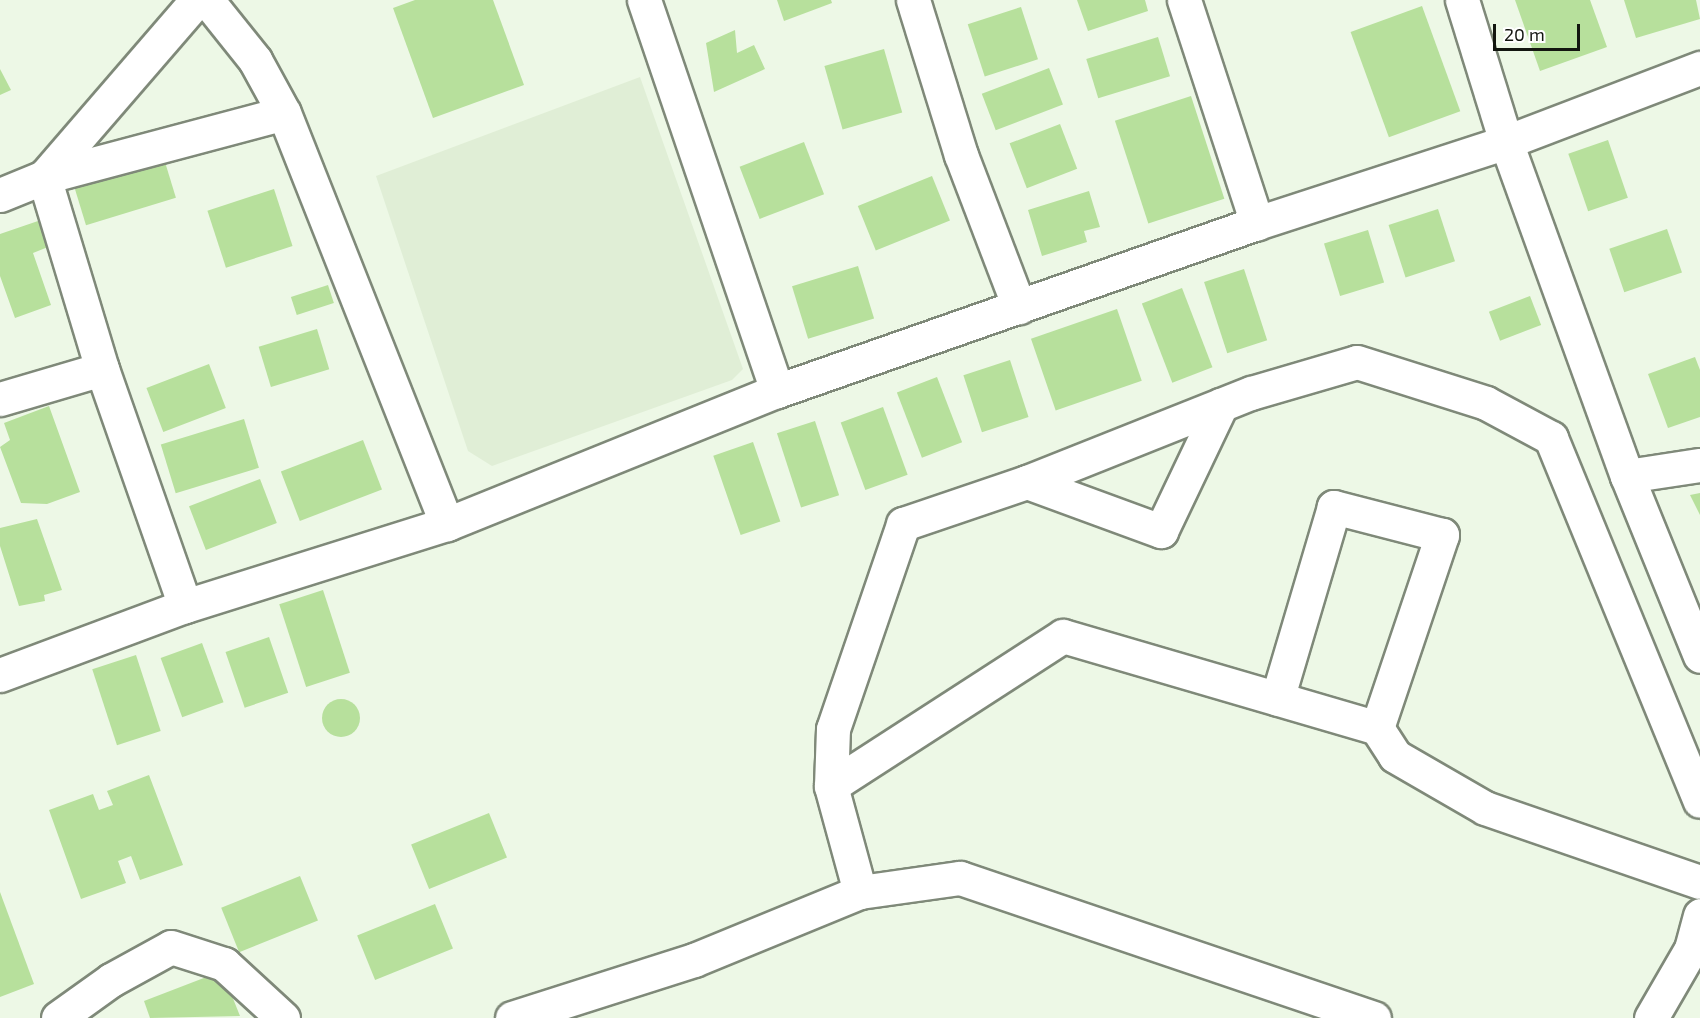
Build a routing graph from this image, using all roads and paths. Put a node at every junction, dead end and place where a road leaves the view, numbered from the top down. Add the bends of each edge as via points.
1 (197, 0) edge
2 (207, 0) edge
3 (644, 0) edge
4 (913, 0) edge
5 (1184, 0) edge
6 (1462, 0) edge
7 (1700, 69) edge
8 (284, 113) junction
9 (1506, 142) junction
10 (44, 177) junction
11 (0, 195) edge
12 (1257, 223) junction
13 (1019, 307) junction
14 (102, 369) junction
15 (777, 391) junction
16 (0, 399) edge
17 (1221, 405) junction
18 (1700, 465) edge
19 (1627, 476) junction
20 (1027, 482) junction
21 (447, 524) junction
22 (185, 606) junction
23 (1700, 656) edge
24 (0, 675) edge
25 (1277, 699) junction
26 (1377, 728) junction
27 (831, 786) junction
28 (1700, 801) edge
29 (1700, 882) edge
30 (860, 892) junction
31 (1700, 915) edge
32 (58, 1018) edge
33 (283, 1018) edge
34 (512, 1018) edge
35 (1374, 1018) edge
36 (1651, 1018) edge

1 - 10 street
2 - 8 street via 255,60
3 - 15 street
4 - 13 street via 961,155
5 - 12 street
6 - 9 street
7 - 9 street
8 - 10 street
8 - 21 street
9 - 12 street
9 - 19 street
10 - 11 street
10 - 14 street
12 - 13 street
13 - 15 street
14 - 16 street
14 - 22 street
15 - 21 street
17 - 20 street
17 - 20 street via 1161,531
17 - 28 street via 1357,362 1486,403 1551,438
18 - 19 street
19 - 23 street
20 - 27 street via 903,524 833,729
21 - 22 street
22 - 24 street
25 - 26 street
25 - 26 street via 1334,507 1442,536
25 - 27 street via 1063,636
26 - 29 street via 1395,756 1485,808
27 - 30 street
30 - 34 street via 694,960
30 - 35 street via 960,878
31 - 36 street via 1690,949
32 - 33 street via 111,980 171,948 224,964

